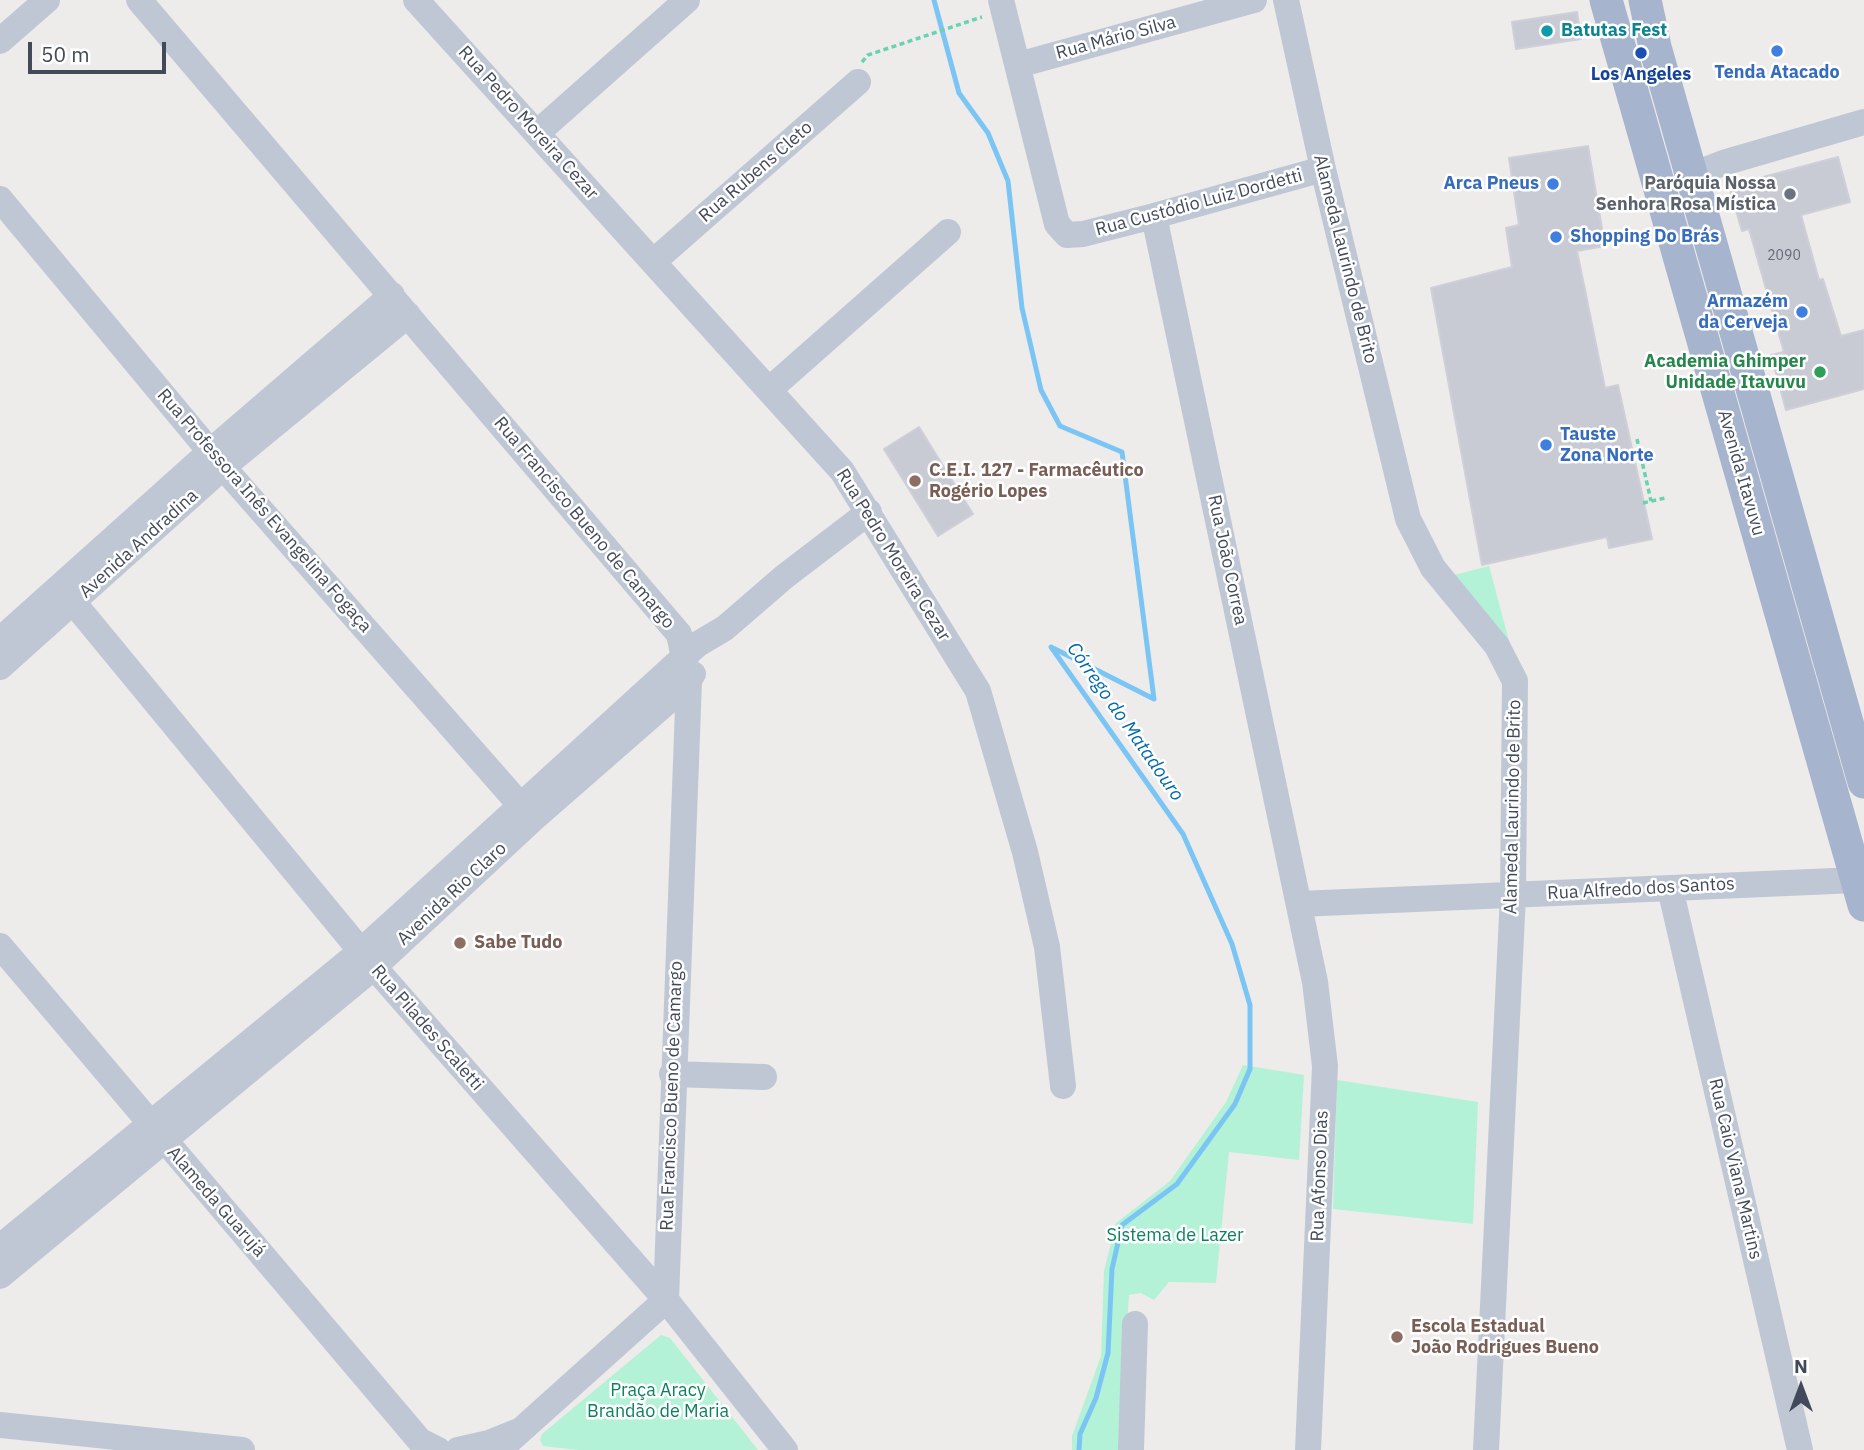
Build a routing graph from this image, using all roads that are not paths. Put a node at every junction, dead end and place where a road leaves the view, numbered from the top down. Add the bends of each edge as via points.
1 (47, 0) edge
2 (139, 0) edge
3 (687, 0) edge
4 (1254, 0) edge
5 (1286, 0) edge
6 (1606, 0) edge
7 (1645, 0) edge
8 (418, 1) edge
9 (1003, 5) edge
10 (0, 41) edge
11 (1018, 65) junction
12 (858, 82) road end
13 (1864, 122) edge
14 (537, 133) junction
15 (1323, 169) junction
16 (1692, 176) junction
17 (0, 199) edge
18 (1668, 214) junction
19 (1154, 216) junction
20 (948, 232) dead end
21 (653, 262) junction
22 (400, 305) junction
23 (769, 390) junction
24 (217, 459) junction
25 (869, 512) junction
26 (74, 602) junction
27 (4, 629) edge
28 (0, 667) edge
29 (687, 668) junction
30 (633, 734) junction
31 (1858, 740) edge
32 (686, 743) junction
33 (1864, 782) edge
34 (526, 811) junction
35 (1670, 888) junction
36 (1860, 892) edge
37 (1513, 895) junction
38 (1299, 904) junction
39 (0, 946) edge
40 (367, 959) junction
41 (672, 1074) junction
42 (764, 1077) dead end
43 (1063, 1086) dead end
44 (157, 1133) junction
45 (668, 1231) junction
46 (0, 1247) edge
47 (628, 1257) junction
48 (0, 1276) edge
49 (666, 1300) junction
50 (1135, 1324) dead end
51 (0, 1424) edge
52 (527, 1426) junction
53 (242, 1450) edge
54 (438, 1450) edge
55 (458, 1450) edge
56 (499, 1450) edge
57 (785, 1450) edge
58 (1130, 1450) edge
59 (1308, 1450) edge
60 (1486, 1450) edge
61 (1800, 1450) edge

1 - 10 street
2 - 22 street, Rua Francisco Bueno de Camargo
3 - 14 street
4 - 11 street, Rua Mário Silva
5 - 15 street, Alameda Laurindo de Brito
6 - 18 main road, Avenida Itavuvu
7 - 16 main road, Avenida Itavuvu
8 - 14 street, Rua Pedro Moreira Cezar
9 - 11 street, Rua Custódio Luiz Dordetti
11 - 19 street, Rua Custódio Luiz Dordetti via 1057,224 1067,235 1083,234
12 - 21 street, Rua Rubens Cleto
13 - 16 street
14 - 21 street, Rua Pedro Moreira Cezar
15 - 19 street, Rua Custódio Luiz Dordetti
15 - 37 street, Alameda Laurindo de Brito via 1408,519 1433,568 1497,646 1514,681
16 - 18 main road
16 - 31 main road, Avenida Itavuvu
17 - 24 street, Rua Professora Inês Evangelina Fogaça
18 - 36 main road, Avenida Itavuvu
19 - 38 street, Rua João Correa
20 - 23 street
21 - 23 street, Rua Pedro Moreira Cezar
22 - 24 street, Avenida Andradina
22 - 29 street, Rua Francisco Bueno de Camargo via 679,634
23 - 25 street, Rua Pedro Moreira Cezar via 842,471
24 - 26 street, Avenida Andradina
24 - 27 street, Avenida Andradina
24 - 34 street, Rua Professora Inês Evangelina Fogaça
25 - 29 street, Avenida Rio Claro via 725,628
25 - 43 street, Rua Pedro Moreira Cezar via 978,691 1047,947
26 - 28 street, Avenida Andradina
26 - 40 street, Rua Pilades Scaletti
29 - 30 street, Avenida Rio Claro
29 - 32 street, Rua Francisco Bueno de Camargo
29 - 34 street, Avenida Rio Claro
30 - 32 street via 661,730
30 - 34 street, Avenida Rio Claro
31 - 33 main road, Avenida Itavuvu
32 - 41 street, Rua Francisco Bueno de Camargo
34 - 40 street, Avenida Rio Claro
35 - 36 street, Rua Alfredo dos Santos
35 - 37 street, Rua Alfredo dos Santos
35 - 61 street, Rua Caio Viana Martins
37 - 38 street, Rua Alfredo dos Santos
37 - 60 street, Alameda Laurindo de Brito
38 - 59 street, Rua Afonso Dias via 1325,1066
39 - 44 street, Alameda Guarujá
40 - 44 street, Avenida Rio Claro
40 - 47 street, Rua Pilades Scaletti
41 - 42 street
41 - 45 street, Rua Francisco Bueno de Camargo
44 - 46 street, Avenida Rio Claro
44 - 48 street, Avenida Rio Claro
44 - 54 street, Alameda Guarujá via 421,1441
45 - 47 street via 652,1255
45 - 49 street, Rua Francisco Bueno de Camargo
47 - 49 street, Rua Pilades Scaletti
49 - 52 street
49 - 57 street, Rua Pilades Scaletti
50 - 58 street
51 - 53 street
52 - 55 street
52 - 56 street

